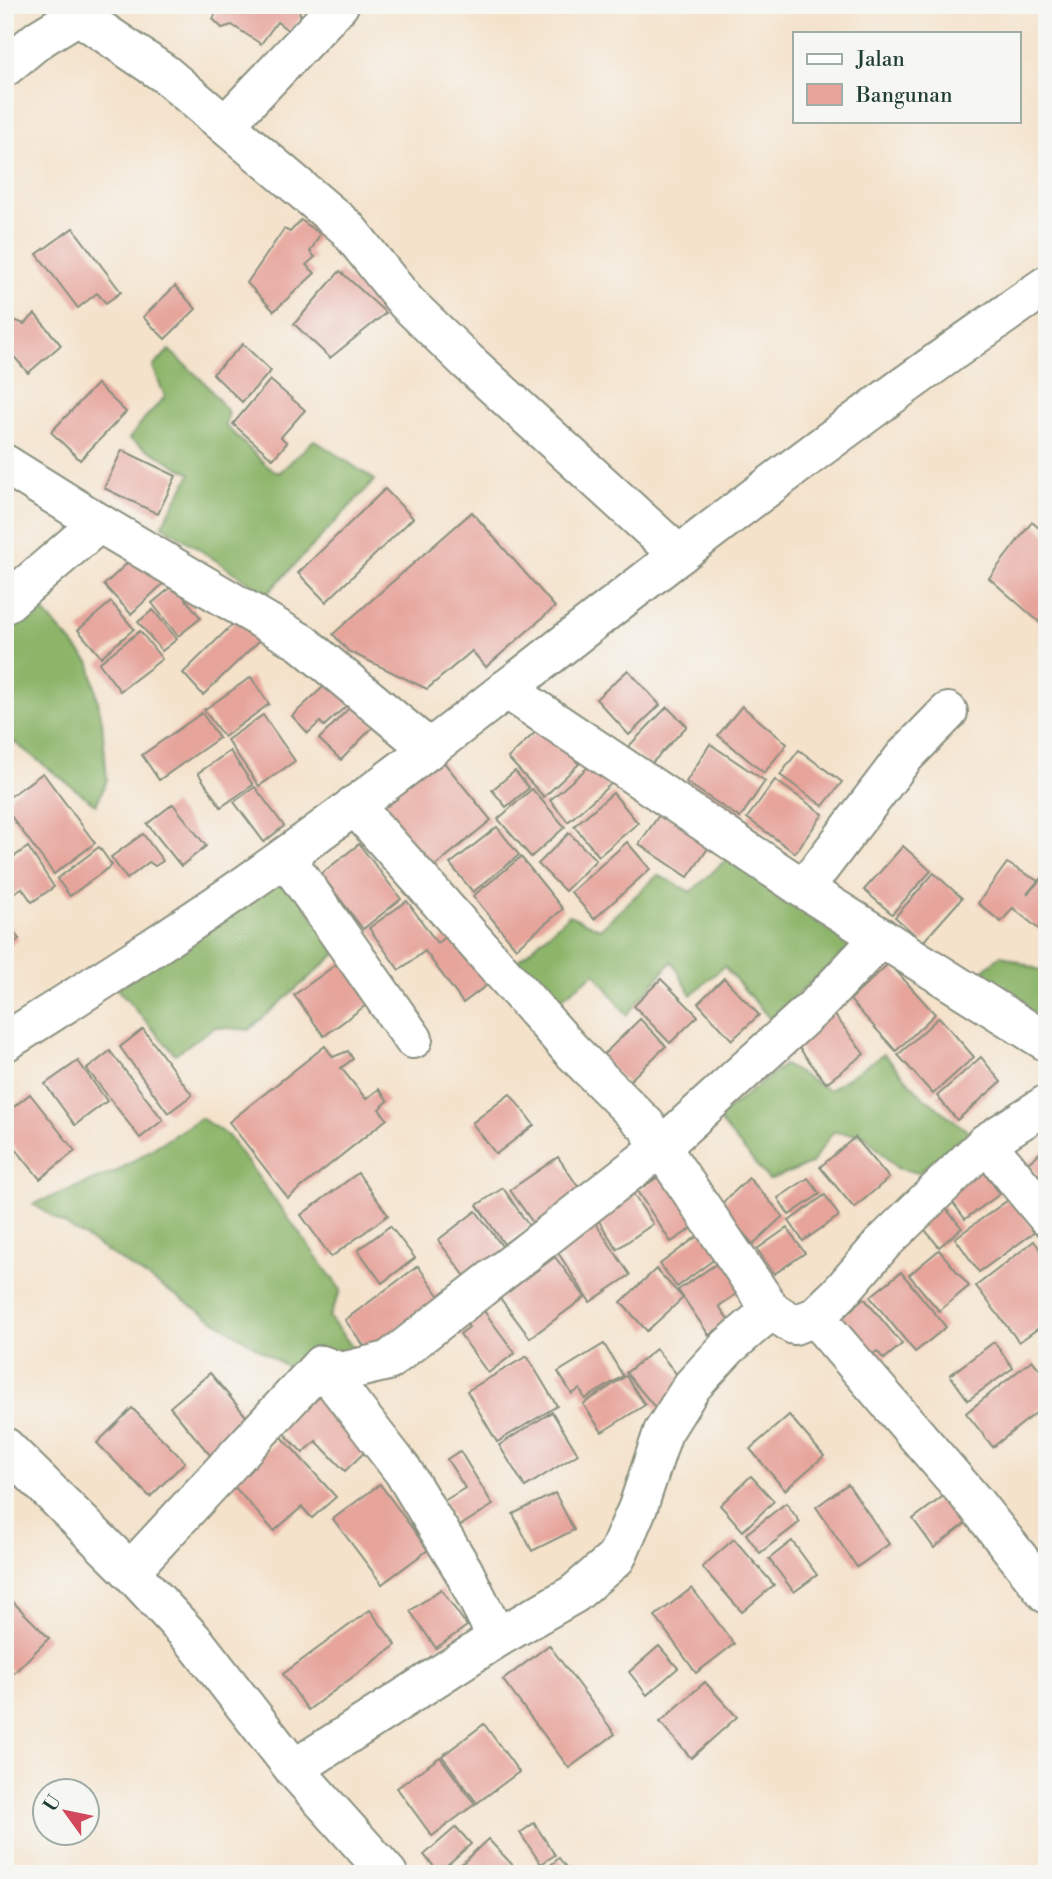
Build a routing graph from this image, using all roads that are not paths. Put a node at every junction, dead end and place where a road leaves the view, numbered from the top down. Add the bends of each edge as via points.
1 (339, 5) edge
2 (76, 10) edge
3 (5, 67) edge
4 (226, 124) junction
5 (1047, 285) edge
6 (5, 464) edge
7 (99, 523) junction
8 (679, 555) junction
9 (5, 604) edge
10 (506, 690) junction
11 (948, 712) dead end
12 (428, 748) junction
13 (354, 805) junction
14 (285, 858) junction
15 (804, 888) junction
16 (881, 937) junction
17 (412, 1040) dead end
18 (5, 1042) edge
19 (1047, 1042) edge
20 (1047, 1104) edge
21 (986, 1143) junction
22 (661, 1147) junction
23 (1047, 1217) edge
24 (771, 1310) junction
25 (815, 1317) junction
26 (321, 1365) junction
27 (5, 1447) edge
28 (130, 1571) junction
29 (1047, 1594) edge
30 (497, 1638) junction
31 (294, 1769) junction
32 (388, 1874) edge

1 - 4 street
2 - 3 street
2 - 4 street
4 - 8 street via 347,228 406,302
5 - 8 street
6 - 7 street
7 - 9 street
7 - 12 street via 302,643
8 - 10 street
10 - 12 street
10 - 15 street
11 - 15 street via 904,757
12 - 13 street
13 - 14 street
13 - 22 street via 571,1050 646,1125
14 - 17 street
14 - 18 street
15 - 16 street
16 - 19 street
16 - 22 street via 818,1004
20 - 21 street
21 - 23 street
21 - 25 street via 883,1242
22 - 24 street
22 - 26 street via 388,1361 341,1372
24 - 25 street via 794,1325
24 - 30 street via 692,1386 663,1432 616,1558 574,1594
25 - 29 street
26 - 28 street
26 - 30 street via 403,1471 463,1570
27 - 28 street
28 - 31 street via 196,1643
30 - 31 street
31 - 32 street

